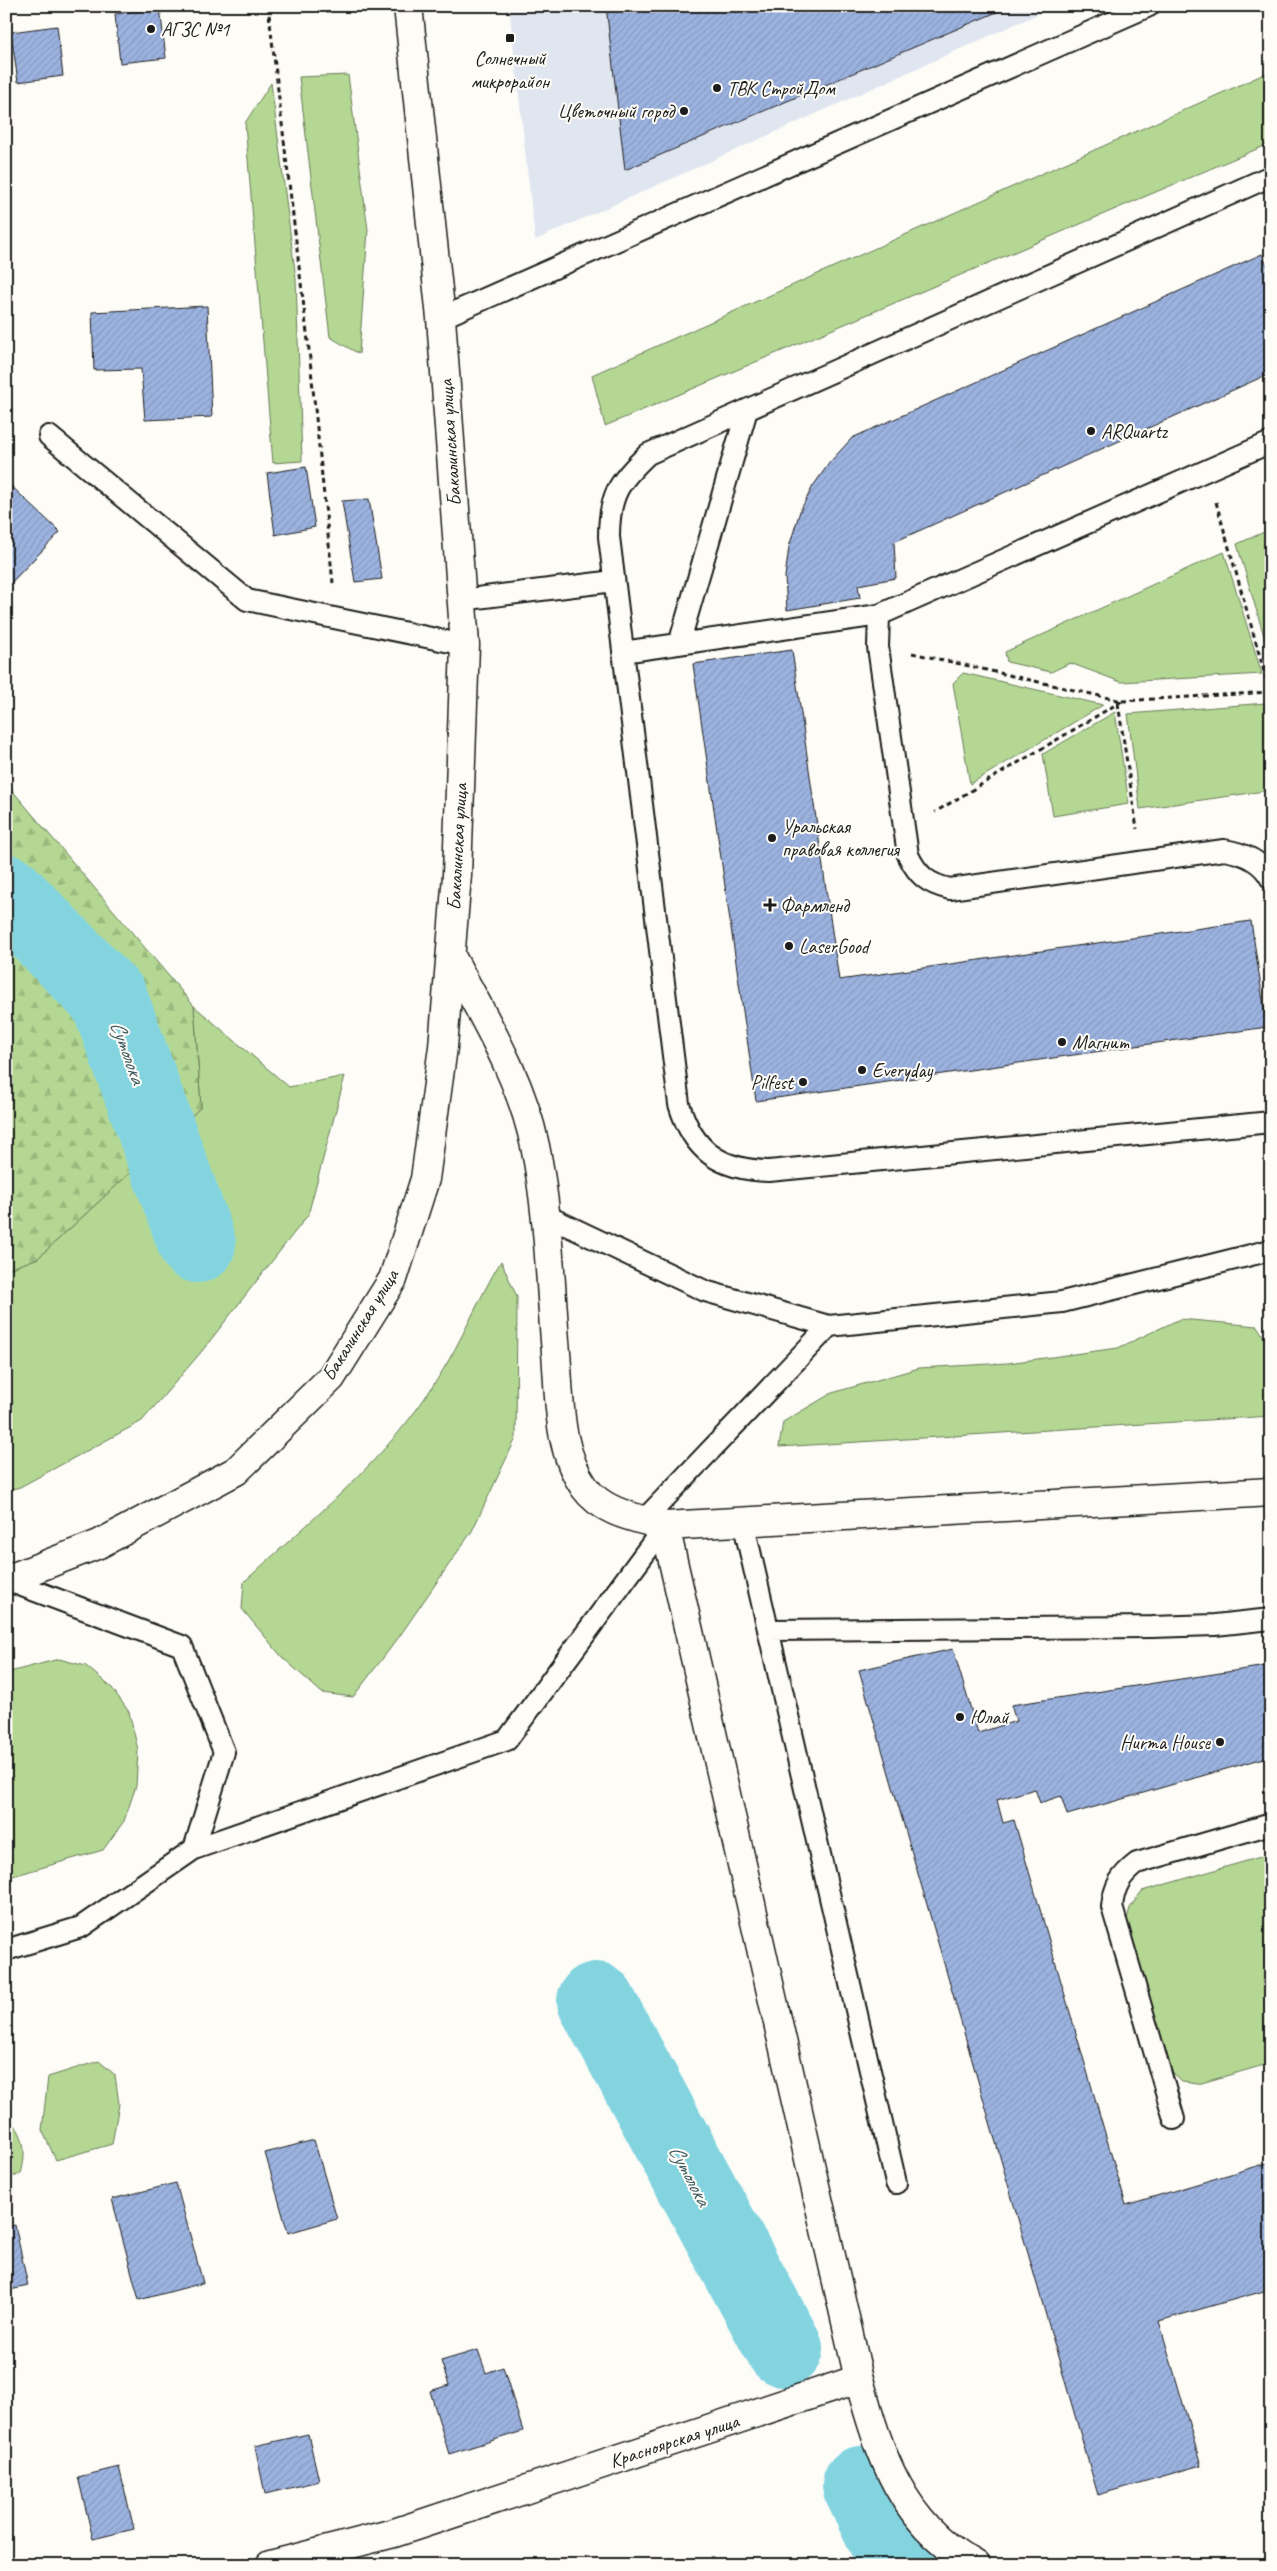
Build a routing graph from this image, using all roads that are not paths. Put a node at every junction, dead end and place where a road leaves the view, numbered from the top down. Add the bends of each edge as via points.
1 (408, 6) edge
2 (1149, 6) edge
3 (1271, 176) edge
4 (441, 318) junction
5 (747, 410) junction
6 (49, 436) dead end
7 (1271, 442) edge
8 (614, 581) junction
9 (461, 600) junction
10 (879, 615) junction
11 (679, 644) junction
12 (465, 645) junction
13 (623, 652) junction
14 (1271, 879) edge
15 (451, 956) junction
16 (1271, 1122) edge
17 (545, 1216) junction
18 (1271, 1250) edge
19 (829, 1326) junction
20 (1271, 1492) edge
21 (743, 1521) junction
22 (654, 1523) junction
23 (6, 1580) edge
24 (1271, 1619) edge
25 (768, 1630) junction
26 (1271, 1824) edge
27 (194, 1849) junction
28 (6, 1950) edge
29 (1174, 2118) dead end
30 (896, 2183) dead end
31 (858, 2379) junction
32 (270, 2565) edge
33 (976, 2565) edge

1 - 4 street, Бакалинская улица
2 - 4 lane
3 - 5 lane
4 - 9 street, Бакалинская улица
5 - 8 lane via 648,454 625,475 614,493 609,514
5 - 11 lane
6 - 12 lane via 247,600
7 - 10 lane
8 - 9 lane
8 - 13 lane
9 - 12 street, Бакалинская улица
10 - 11 lane
10 - 14 lane via 878,645 908,855 916,872 935,886 950,889 1224,850 1240,853 1255,861
11 - 13 lane
12 - 15 street, Бакалинская улица
13 - 16 lane via 679,1104 694,1138 714,1157 745,1171 769,1172
15 - 17 street via 506,1060 523,1102 535,1144
15 - 23 street, Бакалинская улица via 443,1047 425,1179 392,1279 331,1378 236,1471 99,1544
17 - 19 lane via 704,1291
17 - 22 street via 560,1411 566,1448 585,1488 609,1510
18 - 19 lane via 1062,1302
19 - 22 lane
20 - 21 street
21 - 22 street
21 - 25 lane
22 - 27 lane via 507,1740
22 - 31 street
23 - 27 lane via 182,1646 224,1752
24 - 25 lane via 1160,1627
25 - 30 lane
26 - 29 lane via 1137,1863 1126,1871 1114,1891 1112,1907
27 - 28 lane via 81,1927
31 - 32 street, Красноярская улица via 394,2533
31 - 33 street via 890,2474 916,2515 959,2556

